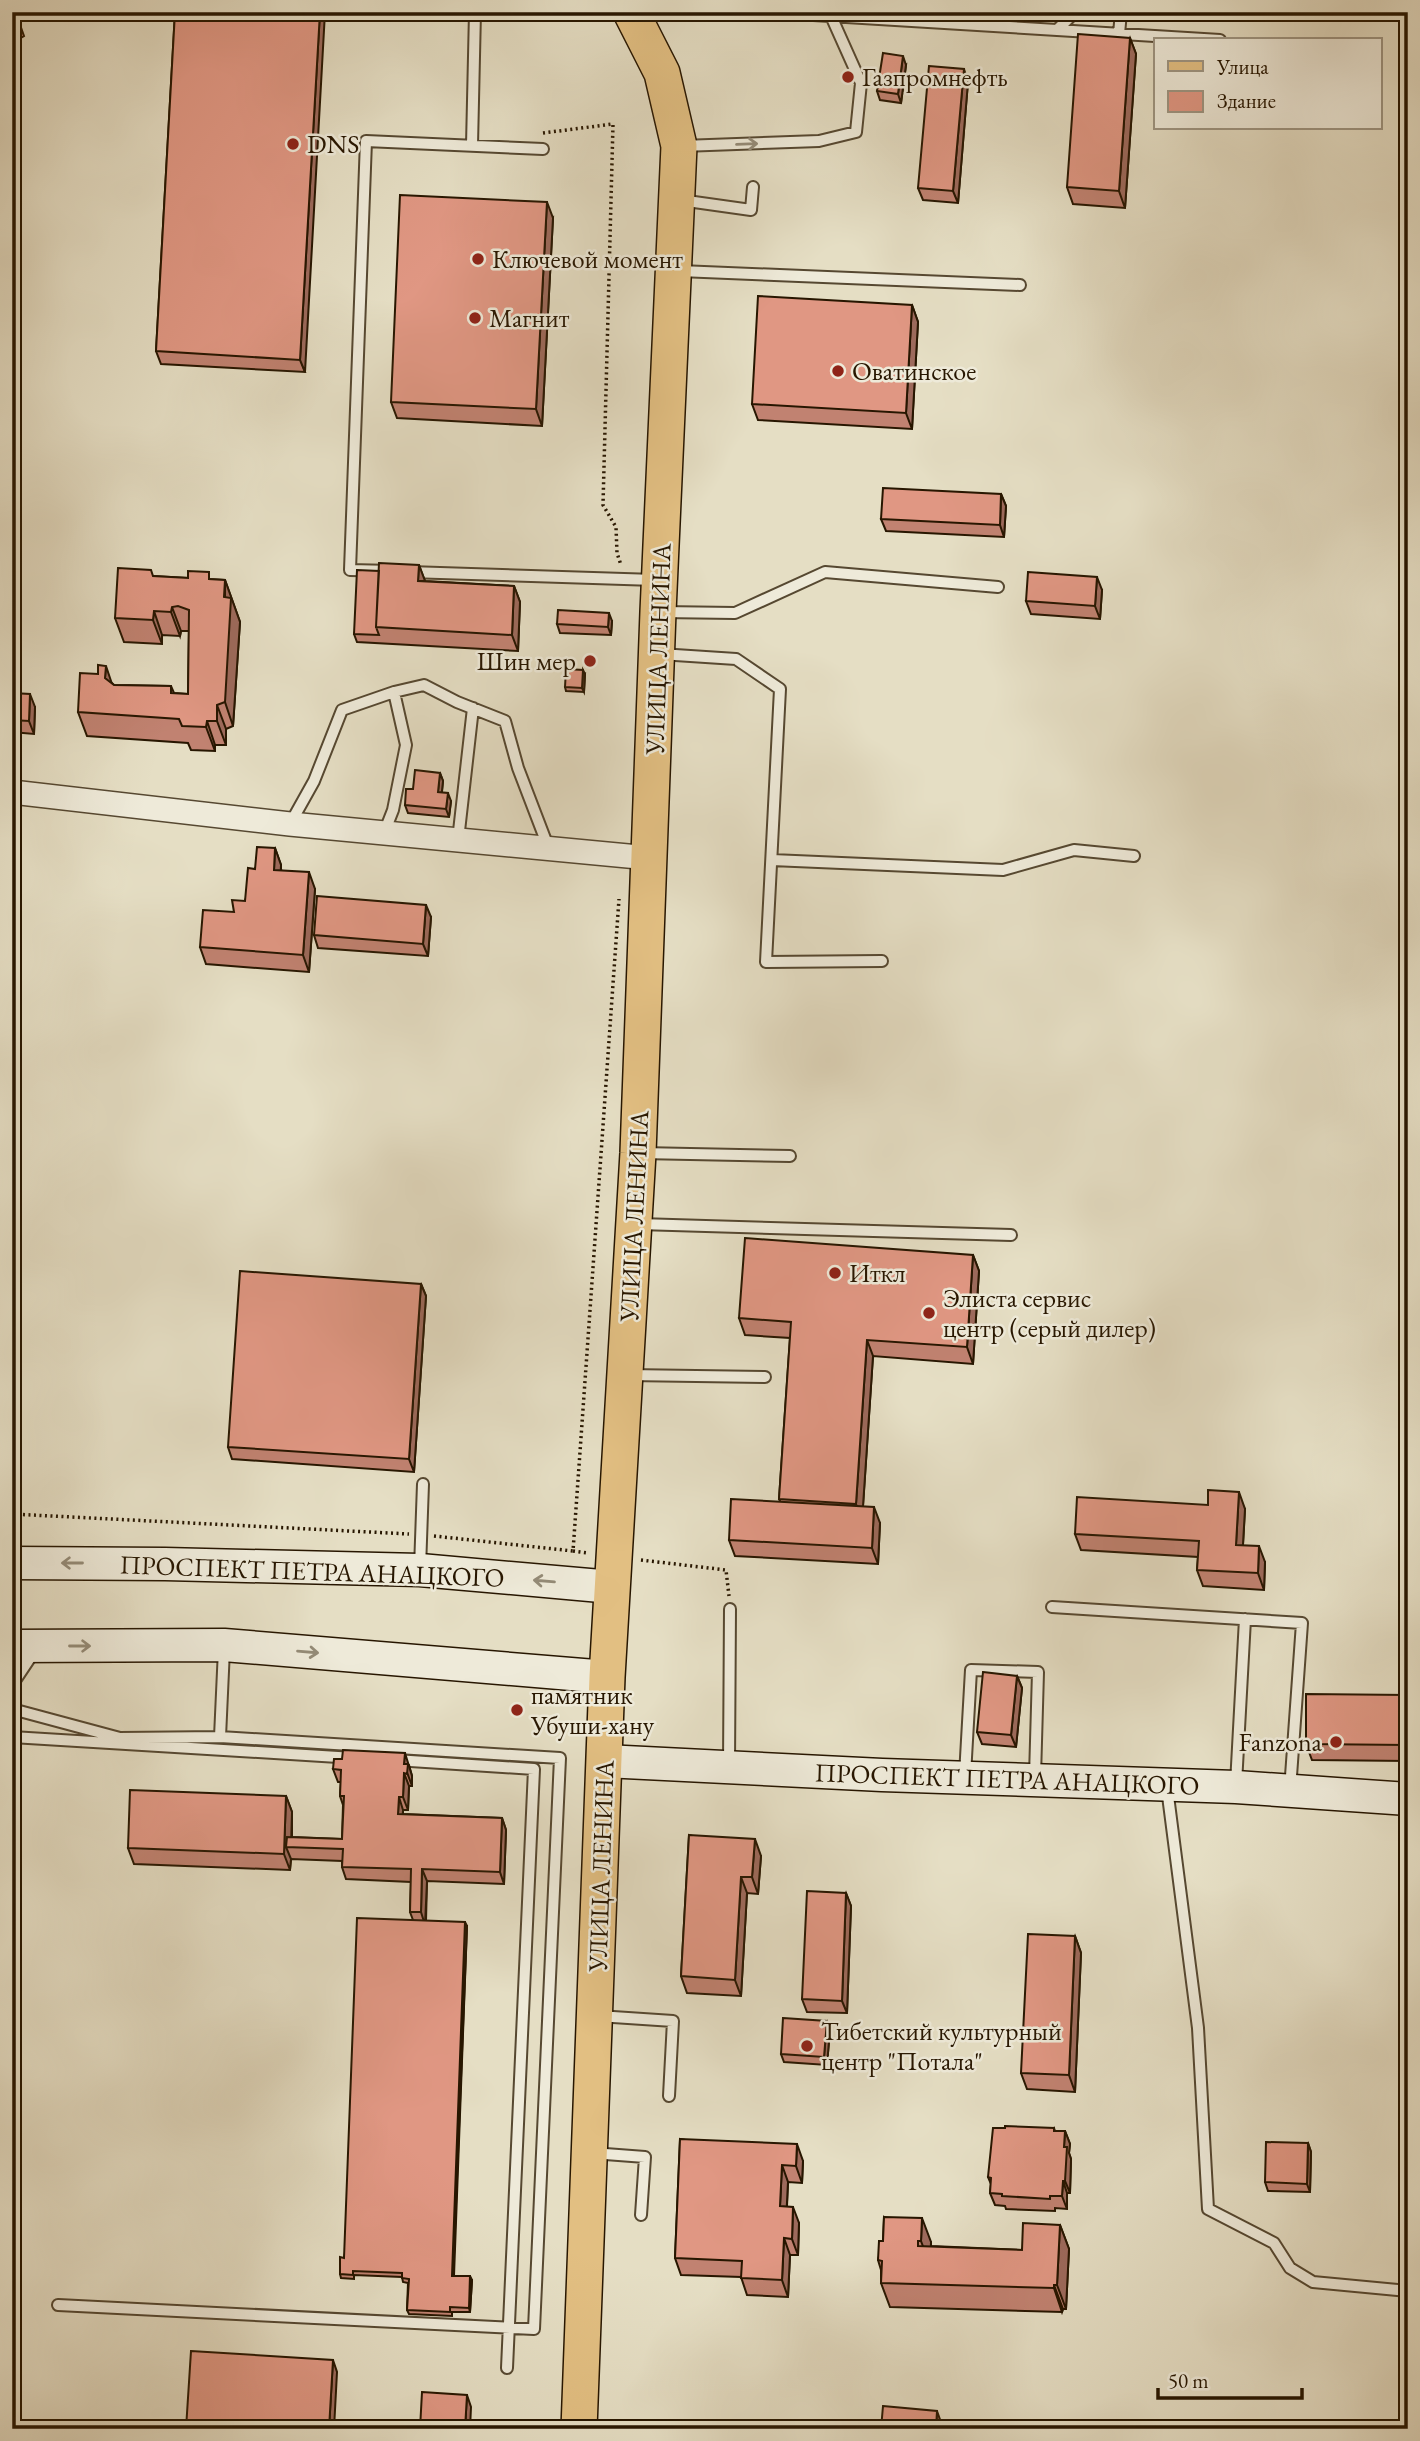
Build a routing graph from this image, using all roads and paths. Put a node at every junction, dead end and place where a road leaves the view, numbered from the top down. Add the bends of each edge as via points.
1 (475, 12) edge
2 (764, 12) edge
3 (1075, 12) edge
4 (1121, 12) edge
5 (774, 13) edge
6 (644, 15) edge
7 (831, 16) junction
8 (1057, 30) junction
9 (1119, 34) junction
10 (1186, 38) edge
11 (543, 133) dead end
12 (472, 145) junction
13 (679, 146) junction
14 (544, 149) dead end
15 (753, 187) dead end
16 (677, 199) junction
17 (674, 271) junction
18 (1020, 285) dead end
19 (626, 580) junction
20 (998, 587) dead end
21 (659, 596) junction
22 (657, 653) junction
23 (394, 692) junction
24 (473, 708) junction
25 (12, 792) edge
26 (290, 824) junction
27 (384, 833) junction
28 (458, 840) junction
29 (549, 849) junction
30 (1134, 856) dead end
31 (636, 857) junction
32 (772, 860) junction
33 (882, 961) dead end
34 (638, 1153) junction
35 (790, 1156) dead end
36 (634, 1224) junction
37 (1011, 1235) dead end
38 (625, 1375) junction
39 (765, 1377) dead end
40 (424, 1484) dead end
41 (12, 1514) edge
42 (421, 1535) junction
43 (573, 1551) junction
44 (593, 1553) dead end
45 (636, 1559) dead end
46 (12, 1563) edge
47 (420, 1570) junction
48 (611, 1587) junction
49 (1052, 1607) dead end
50 (730, 1609) joint
51 (1245, 1619) junction
52 (224, 1645) junction
53 (25, 1646) edge
54 (607, 1677) junction
55 (12, 1685) edge
56 (12, 1709) edge
57 (12, 1737) edge
58 (220, 1737) junction
59 (369, 1759) edge
60 (383, 1760) edge
61 (605, 1761) junction
62 (729, 1767) junction
63 (964, 1778) junction
64 (1035, 1781) junction
65 (1166, 1786) junction
66 (1236, 1787) junction
67 (1290, 1793) junction
68 (1408, 1799) edge
69 (595, 2015) junction
70 (669, 2096) dead end
71 (589, 2153) junction
72 (640, 2215) dead end
73 (1408, 2291) edge
74 (58, 2305) dead end
75 (509, 2327) junction
76 (507, 2368) dead end
77 (579, 2429) edge

1 - 12 lane
2 - 5 lane
3 - 8 lane
4 - 9 lane
5 - 7 lane
6 - 13 main road, УЛИЦА ЛЕНИНА
7 - 8 lane
13 -> 7 lane via 819,141 856,131 861,83
8 - 9 lane
9 - 10 lane
11 - 19 path via 613,124 603,505 616,527 617,553
12 - 14 lane
12 - 19 lane via 366,141 351,570
13 - 16 main road, УЛИЦА ЛЕНИНА
15 - 16 lane via 751,210
16 - 17 main road, УЛИЦА ЛЕНИНА
17 - 18 lane
17 - 21 main road, УЛИЦА ЛЕНИНА
19 - 21 lane
20 - 21 lane via 825,572 735,613
21 - 22 main road, УЛИЦА ЛЕНИНА
22 - 31 main road, УЛИЦА ЛЕНИНА
22 - 32 lane via 736,659 780,688
23 - 24 lane via 424,685
23 - 26 lane via 342,709 314,781
23 - 27 lane via 406,745
24 - 28 lane
24 - 29 lane via 505,721
25 - 26 street
26 - 27 street
27 - 28 street
28 - 29 street
29 - 31 street
30 - 32 lane via 1074,850 1003,870
31 - 34 main road, УЛИЦА ЛЕНИНА
31 - 43 path
32 - 33 lane via 766,962
34 - 35 lane
34 - 36 main road, УЛИЦА ЛЕНИНА
36 - 37 lane
36 - 38 main road, УЛИЦА ЛЕНИНА
38 - 39 lane
38 - 48 main road, УЛИЦА ЛЕНИНА
40 - 42 lane
41 - 42 path
42 - 43 path
42 - 47 lane
43 - 44 path
45 - 50 path via 726,1570
47 -> 46 main road, ПРОСПЕКТ ПЕТРА АНАЦКОГО
48 -> 47 main road, ПРОСПЕКТ ПЕТРА АНАЦКОГО
48 - 54 main road, УЛИЦА ЛЕНИНА
49 - 51 lane
50 - 62 lane
51 - 66 lane
51 - 67 lane via 1302,1623
53 -> 52 main road
52 -> 54 main road
52 - 58 lane
53 - 55 lane
54 - 61 main road, УЛИЦА ЛЕНИНА
56 - 58 lane via 120,1738
57 - 59 lane
58 - 75 lane via 559,1758 534,2329
60 - 75 lane via 534,1769
61 - 62 main road, ПРОСПЕКТ ПЕТРА АНАЦКОГО
61 - 69 main road, УЛИЦА ЛЕНИНА
62 - 63 main road, ПРОСПЕКТ ПЕТРА АНАЦКОГО
63 - 64 main road, ПРОСПЕКТ ПЕТРА АНАЦКОГО
63 - 64 lane via 971,1670 1038,1672
64 - 65 main road, ПРОСПЕКТ ПЕТРА АНАЦКОГО
65 - 66 main road, ПРОСПЕКТ ПЕТРА АНАЦКОГО
65 - 73 lane via 1198,2028 1208,2209 1274,2243 1290,2268 1313,2282
66 - 67 main road, ПРОСПЕКТ ПЕТРА АНАЦКОГО
67 - 68 main road, ПРОСПЕКТ ПЕТРА АНАЦКОГО
69 - 70 lane via 673,2021
69 - 71 main road, УЛИЦА ЛЕНИНА
71 - 72 lane via 645,2157
71 - 77 main road, УЛИЦА ЛЕНИНА
74 - 75 lane
75 - 76 lane

